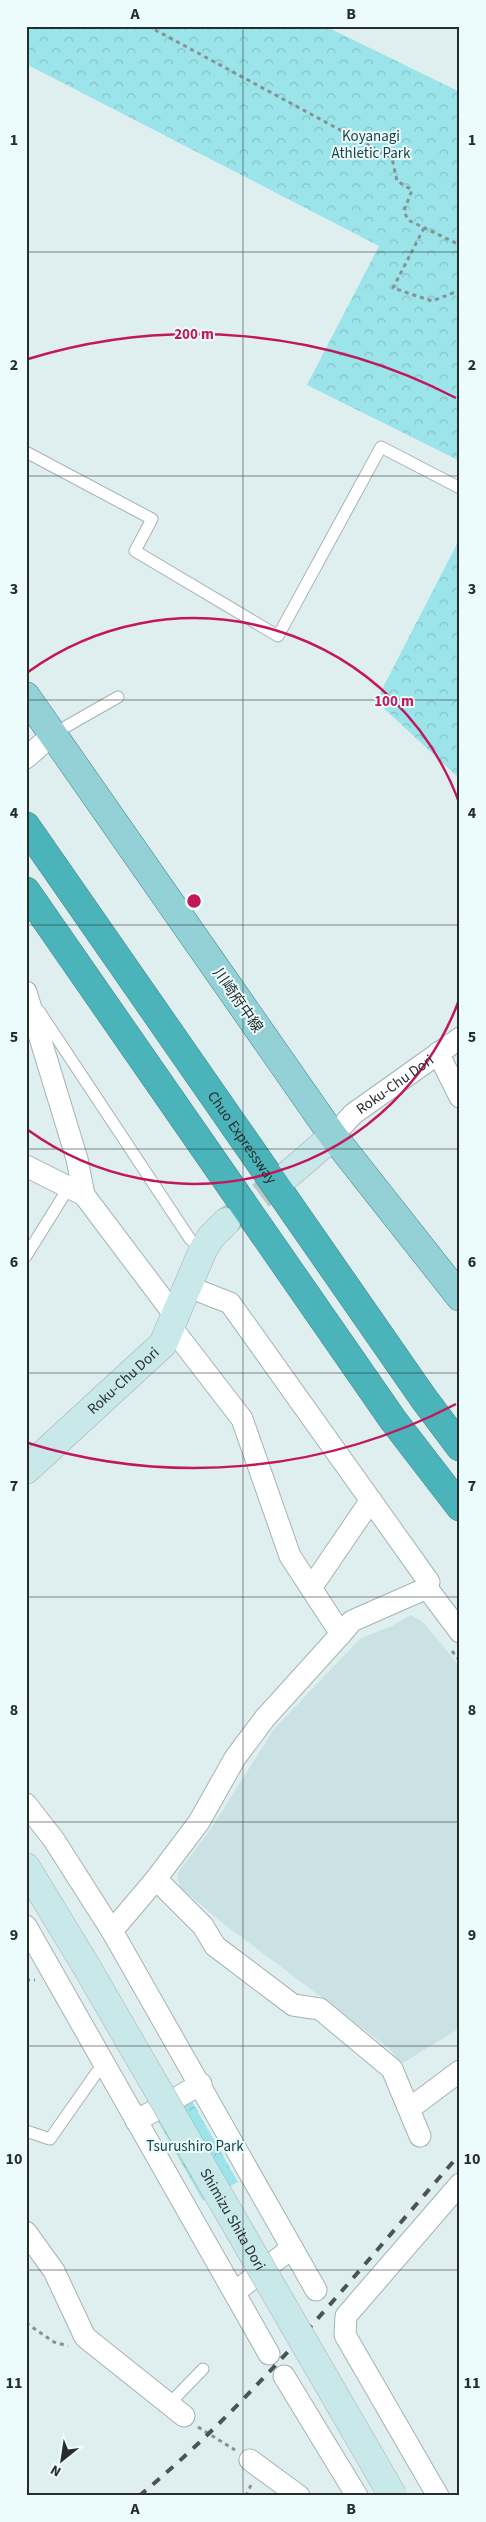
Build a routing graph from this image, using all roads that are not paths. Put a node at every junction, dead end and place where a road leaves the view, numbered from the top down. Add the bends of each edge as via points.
1 (26, 452) edge
2 (460, 488) edge
3 (26, 696) edge
4 (118, 697) dead end
5 (53, 734) junction
6 (26, 758) edge
7 (26, 826) edge
8 (26, 891) edge
9 (28, 995) edge
10 (460, 1038) edge
11 (438, 1053) junction
12 (460, 1097) edge
13 (333, 1136) junction
14 (26, 1166) edge
15 (289, 1174) tunnel mouth
16 (77, 1191) junction
17 (226, 1222) tunnel mouth
18 (203, 1250) junction
19 (26, 1256) edge
20 (189, 1287) junction
21 (460, 1297) edge
22 (174, 1322) junction
23 (460, 1447) edge
24 (26, 1470) edge
25 (371, 1500) junction
26 (460, 1507) edge
27 (312, 1588) junction
28 (426, 1588) junction
29 (341, 1634) junction
30 (454, 1639) edge
31 (26, 1804) edge
32 (26, 1867) edge
33 (156, 1879) junction
34 (26, 1926) edge
35 (112, 1931) junction
36 (112, 2068) junction
37 (460, 2072) edge
38 (201, 2084) junction
39 (409, 2109) junction
40 (136, 2122) junction
41 (26, 2130) edge
42 (420, 2136) dead end
43 (460, 2184) edge
44 (26, 2232) edge
45 (292, 2248) junction
46 (316, 2290) dead end
47 (235, 2292) junction
48 (269, 2354) dead end
49 (203, 2369) dead end
50 (284, 2376) dead end
51 (184, 2415) joint
52 (250, 2460) dead end
53 (299, 2496) edge
54 (357, 2496) edge
55 (393, 2496) edge
56 (438, 2496) edge

1 - 2 lane via 152,519 135,551 278,636 382,447
3 - 5 main road, 川崎府中線
4 - 5 lane
5 - 6 street
5 - 13 main road, 川崎府中線
7 - 23 highway, Chuo Expressway
8 - 26 highway via 388,1411
9 - 16 street via 78,1159
9 - 18 lane via 190,1240
10 - 11 street, Roku-Chu Dori
11 - 12 street
11 - 13 street, Roku-Chu Dori via 353,1114
13 - 15 street, Roku-Chu Dori
13 - 21 main road, 川崎府中線
14 - 16 street
16 - 19 lane
16 - 22 street
17 - 18 street, Roku-Chu Dori via 211,1236
18 - 20 street, Roku-Chu Dori
20 - 22 street, Roku-Chu Dori
20 - 25 street via 230,1304
22 - 24 street, Roku-Chu Dori via 163,1344
22 - 27 street via 242,1420 290,1556
25 - 27 street
25 - 28 street via 429,1582
27 - 29 street
28 - 29 street via 352,1622
28 - 30 street
29 - 33 street via 265,1718 235,1758 199,1822
31 - 35 street via 54,1840
32 - 55 street, Shimizu Shita Dori, bridge
33 - 35 street
33 - 39 street via 203,1926 215,1946 293,2005 320,2009 392,2069
34 - 36 street
35 - 38 street
36 - 40 street
36 - 41 lane via 97,2072 50,2139
37 - 39 street
38 - 40 street
38 - 45 street
39 - 42 street
40 - 47 street
43 - 56 street via 346,2316 344,2326 345,2335
44 - 51 street via 54,2271 85,2337
45 - 46 street
45 - 47 street
47 - 48 street
49 - 51 lane
50 - 54 street
52 - 53 street

